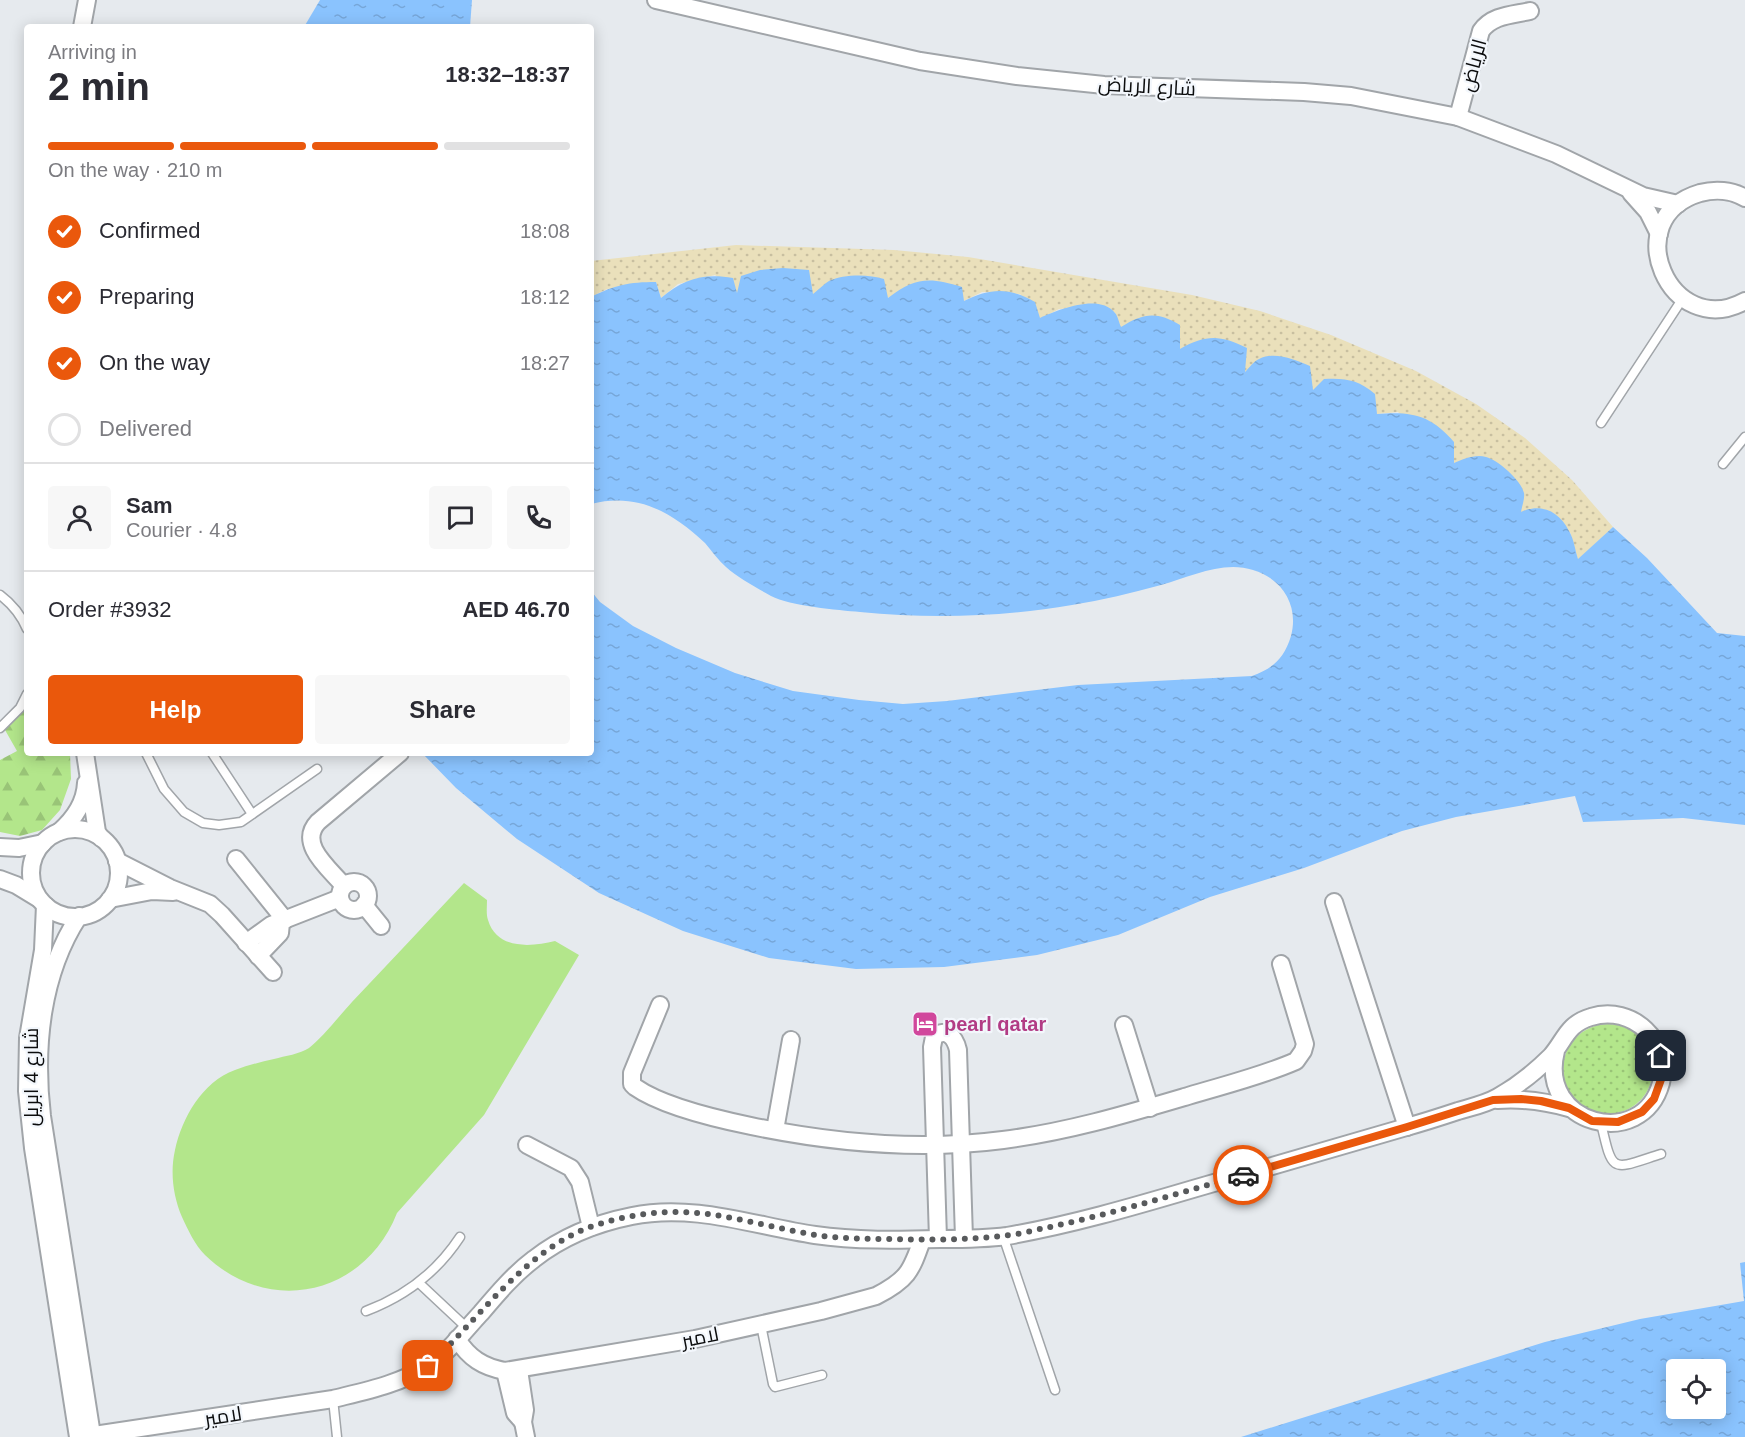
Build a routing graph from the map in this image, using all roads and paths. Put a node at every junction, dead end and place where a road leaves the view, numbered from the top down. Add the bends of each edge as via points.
1 (87, 0) edge
2 (656, 0) edge
3 (1530, 11) dead end
4 (83, 24) edge
5 (1458, 117) junction
6 (1629, 190) junction
7 (1745, 198) edge
8 (1678, 204) junction
9 (1659, 234) junction
10 (1683, 298) junction
11 (1743, 305) edge
12 (1601, 423) dead end
13 (1745, 437) edge
14 (1723, 464) dead end
15 (0, 595) edge
16 (24, 624) edge
17 (24, 700) edge
18 (0, 728) edge
19 (148, 756) edge
20 (214, 756) edge
21 (396, 756) edge
22 (86, 760) edge
23 (317, 769) dead end
24 (252, 814) junction
25 (59, 832) junction
26 (101, 838) junction
27 (43, 843) junction
28 (0, 847) edge
29 (236, 859) dead end
30 (117, 861) junction
31 (0, 879) edge
32 (342, 892) junction
33 (191, 896) junction
34 (110, 899) junction
35 (42, 902) junction
36 (1334, 902) dead end
37 (79, 916) junction
38 (283, 922) junction
39 (381, 926) dead end
40 (246, 943) junction
41 (258, 956) junction
42 (1281, 964) dead end
43 (273, 972) dead end
44 (660, 1005) dead end
45 (36, 1021) junction
46 (1124, 1025) dead end
47 (792, 1040) dead end
48 (1556, 1051) junction
49 (1493, 1100) junction
50 (1150, 1108) junction
51 (1569, 1108) junction
52 (1600, 1123) junction
53 (1407, 1127) junction
54 (776, 1130) junction
55 (961, 1143) junction
56 (527, 1144) dead end
57 (935, 1144) junction
58 (1661, 1154) dead end
59 (591, 1227) junction
60 (1003, 1236) junction
61 (460, 1237) dead end
62 (964, 1238) junction
63 (930, 1239) junction
64 (419, 1283) junction
65 (366, 1311) dead end
66 (761, 1325) junction
67 (462, 1333) junction
68 (512, 1370) junction
69 (822, 1375) dead end
70 (1055, 1390) dead end
71 (333, 1399) junction
72 (524, 1429) edge
73 (163, 1431) edge
74 (84, 1436) edge
75 (337, 1437) edge

1 - 4 street
2 - 5 street, شارع الرياض via 920,61 985,71 1104,85 1351,96
3 - 5 street, الرياض via 1487,22 1481,31
5 - 6 street, شارع الرياض via 1556,154
6 - 8 street, شارع الرياض
6 - 9 street, شارع الرياض via 1648,212
7 - 8 street via 1707,191
8 - 9 street
9 - 10 street, شارع الرياض via 1662,273
10 - 11 street, شارع الرياض via 1713,309
10 - 12 lane
13 - 14 lane
15 - 16 lane
17 - 18 lane
19 - 24 lane via 164,789 184,812 203,824 242,822
20 - 24 lane
21 - 32 street via 312,831 310,841 314,850
22 - 25 street via 86,788 80,808
22 - 26 street
23 - 24 lane
25 - 26 street via 80,829
25 - 27 street
26 - 30 street
27 - 28 street
27 - 35 street via 31,866 32,884
29 - 38 street
30 - 33 street
30 - 34 street via 119,874
31 - 35 street
32 - 38 street
32 - 39 street via 345,907 355,909 364,905
33 - 34 street via 165,891
33 - 40 street via 210,904
34 - 37 street via 96,911
35 - 37 street via 61,914
35 - 45 street, شارع 4 ابريل via 43,950
36 - 53 street
37 - 45 street, شارع 4 ابريل via 55,962
38 - 40 street via 268,927
38 - 41 street via 280,933
40 - 41 street
41 - 43 street
42 - 50 street via 1305,1044 1301,1056 1287,1065
44 - 54 street via 632,1072 635,1087 691,1111
45 - 74 street, شارع 4 ابريل via 39,1093 55,1248
46 - 50 street
47 - 54 street
48 - 49 street, لامير
48 - 51 street via 1553,1077
48 - 52 street via 1564,1035 1577,1023 1602,1014 1628,1018 1655,1040 1663,1074 1654,1099 1627,1120
49 - 51 street, لامير via 1531,1100
49 - 53 street, لامير
50 - 55 street via 1051,1133
51 - 52 street
52 - 58 lane via 1610,1159 1616,1165
53 - 60 street, لامير via 1091,1218
54 - 57 street via 878,1144
55 - 57 street
55 - 57 street via 958,1050 954,1038 943,1033 934,1037 932,1047
55 - 62 street
56 - 59 street via 571,1168 580,1182
57 - 63 street
59 - 63 street, لامير via 638,1215 678,1212 817,1235
59 - 67 street, لامير via 534,1259
60 - 62 street, لامير
60 - 70 lane
61 - 64 lane
62 - 63 street, لامير
63 - 66 street, لامير via 905,1277 876,1296
64 - 65 lane
64 - 67 lane
66 - 68 street, لامير
66 - 69 lane via 775,1387
67 - 68 street, لامير via 464,1349 477,1361 493,1369
67 - 71 street, لامير via 428,1366 374,1389
68 - 72 street via 515,1413
71 - 73 street, لامير
71 - 75 lane
73 - 74 street, لامير

